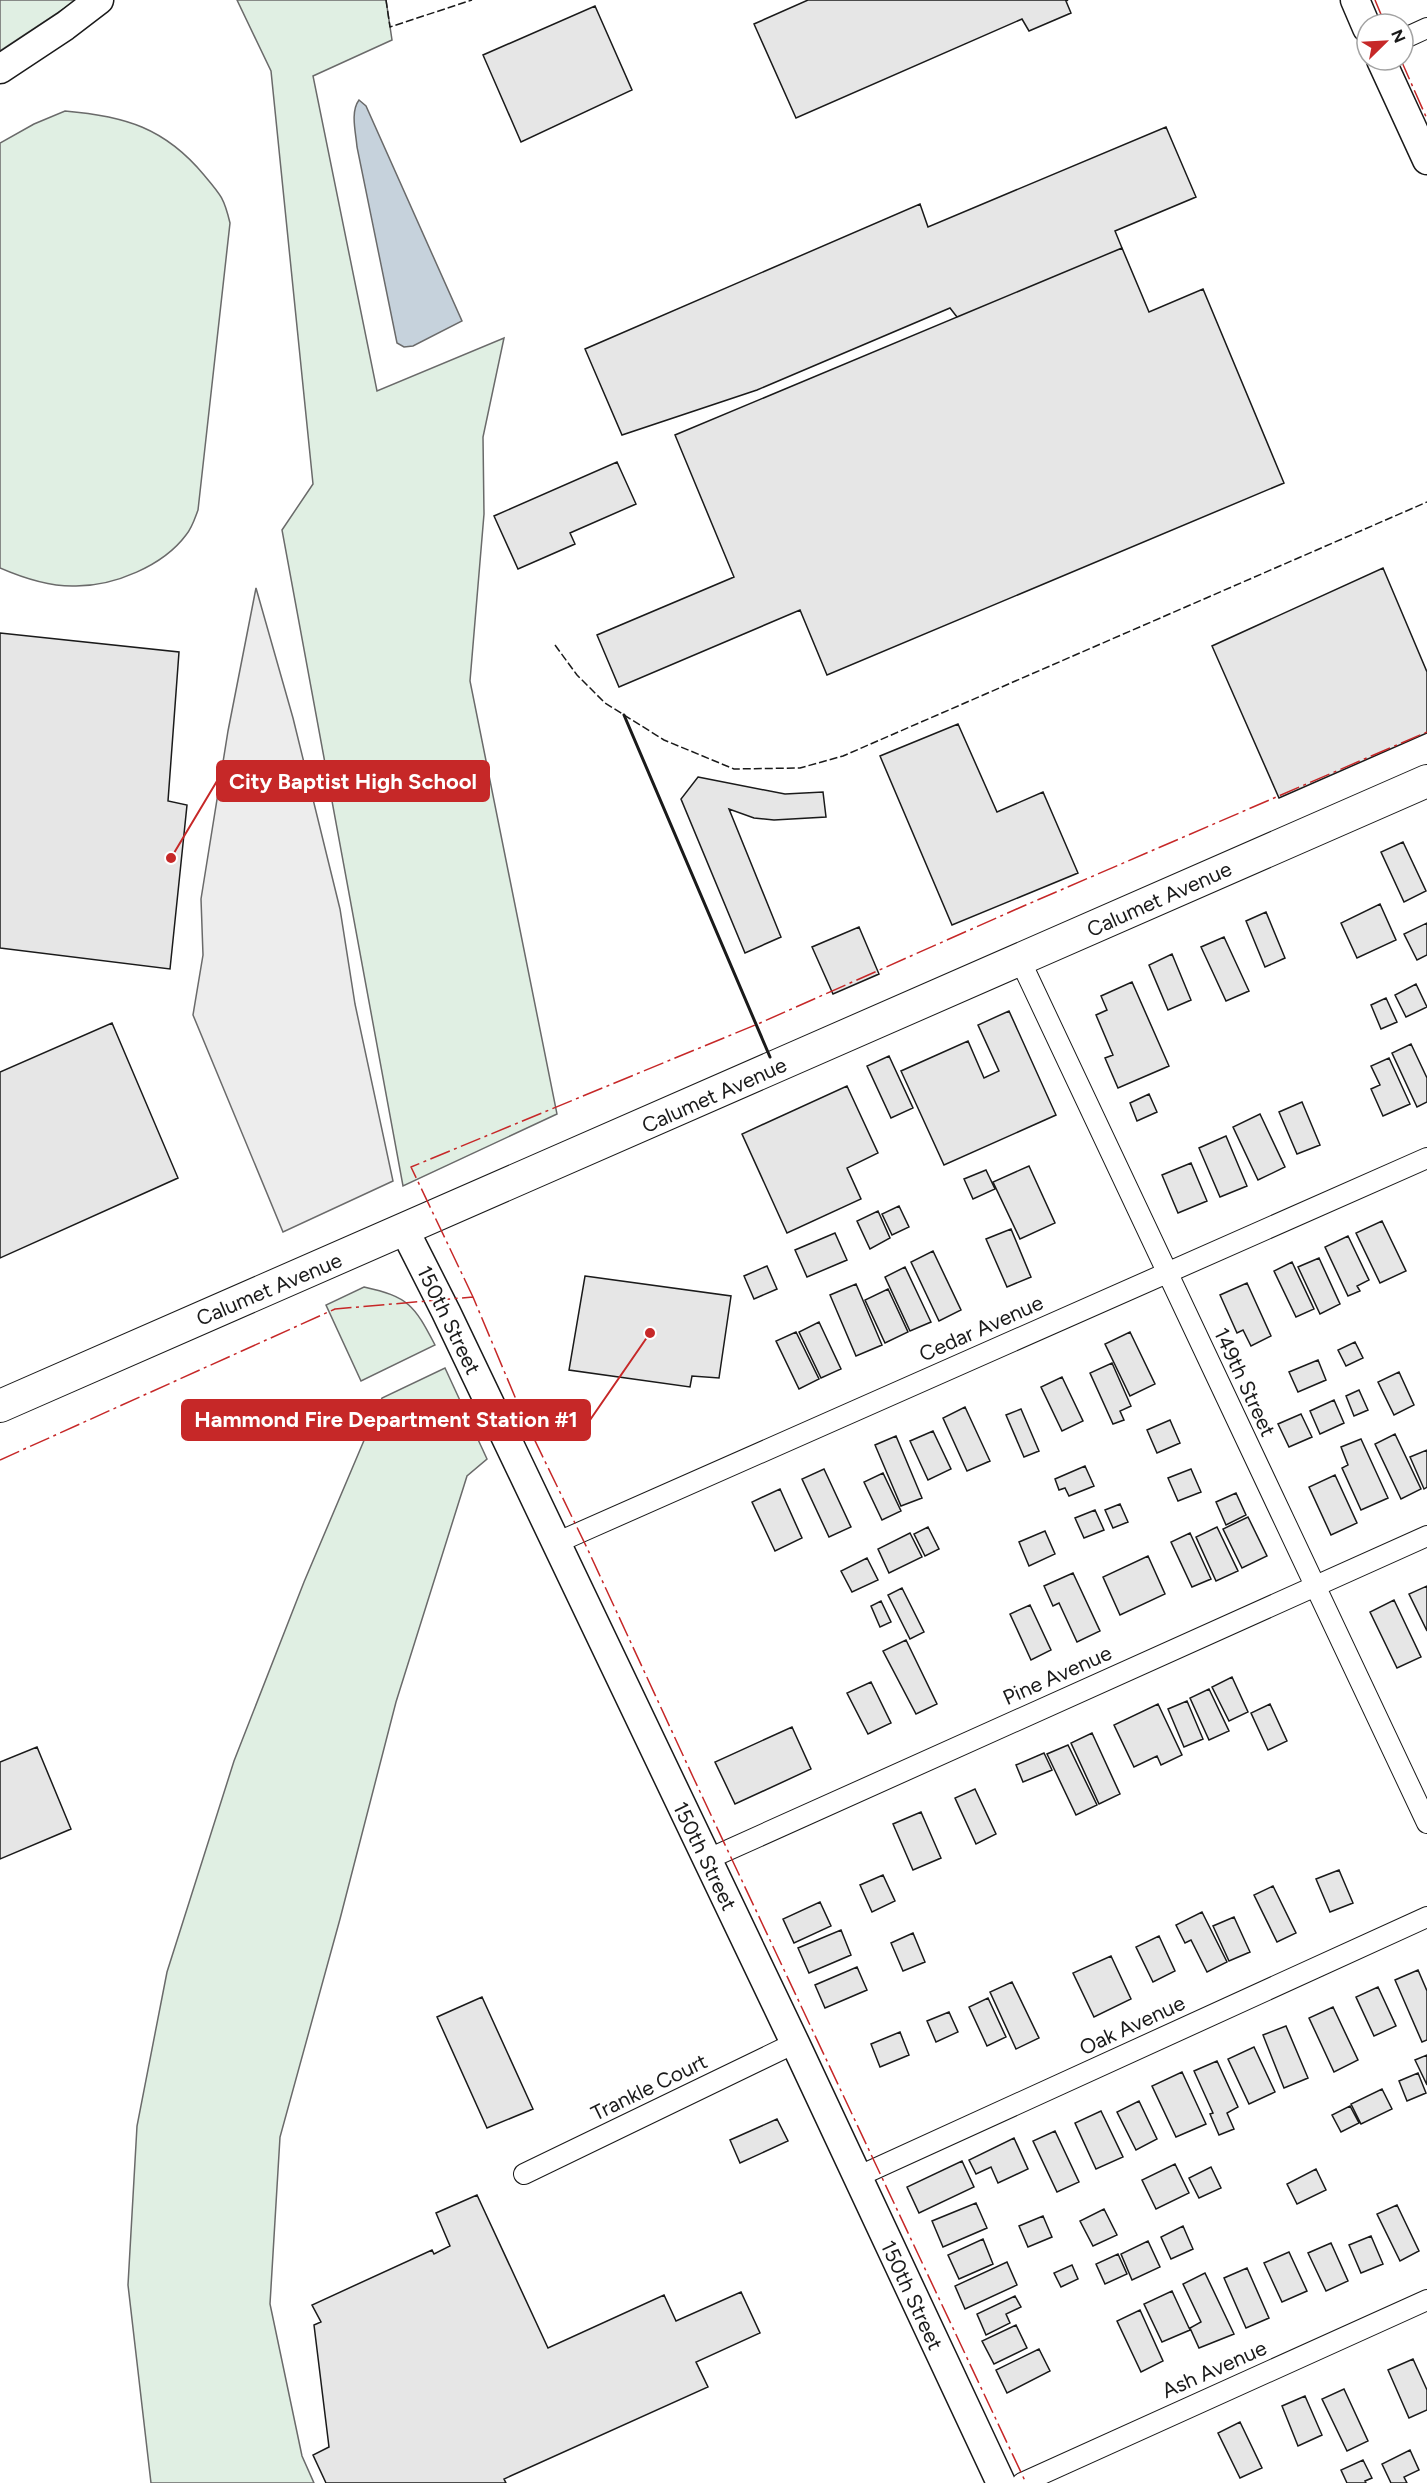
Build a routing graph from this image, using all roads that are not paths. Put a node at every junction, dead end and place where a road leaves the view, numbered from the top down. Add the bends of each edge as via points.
1 (99, 0) edge
2 (0, 69) edge
3 (1387, 72) edge
4 (1427, 160) edge
5 (1427, 781) edge
6 (1020, 960) junction
7 (1427, 1158) edge
8 (405, 1231) junction
9 (1167, 1271) junction
10 (0, 1406) edge
11 (1427, 1536) edge
12 (556, 1543) junction
13 (1314, 1585) junction
14 (1427, 1823) edge
15 (706, 1860) junction
16 (1427, 1917) edge
17 (795, 2043) junction
18 (524, 2174) dead end
19 (857, 2177) junction
20 (1427, 2300) edge
21 (1001, 2483) edge
22 (1022, 2483) edge

1 - 2 street
3 - 4 street
5 - 6 main road, Calumet Avenue
6 - 8 main road, Calumet Avenue
6 - 9 street, 149th Street
7 - 9 street, Cedar Avenue
8 - 10 main road, Calumet Avenue
8 - 12 street, 150th Street
9 - 12 street, Cedar Avenue
9 - 13 street, 149th Street
11 - 13 street, Pine Avenue
12 - 15 street, 150th Street
13 - 14 street, 149th Street
13 - 15 street, Pine Avenue
15 - 17 street, 150th Street
16 - 19 street, Oak Avenue
17 - 18 street, Trankle Court
17 - 19 street, 150th Street
19 - 21 street, 150th Street
20 - 22 street, Ash Avenue

